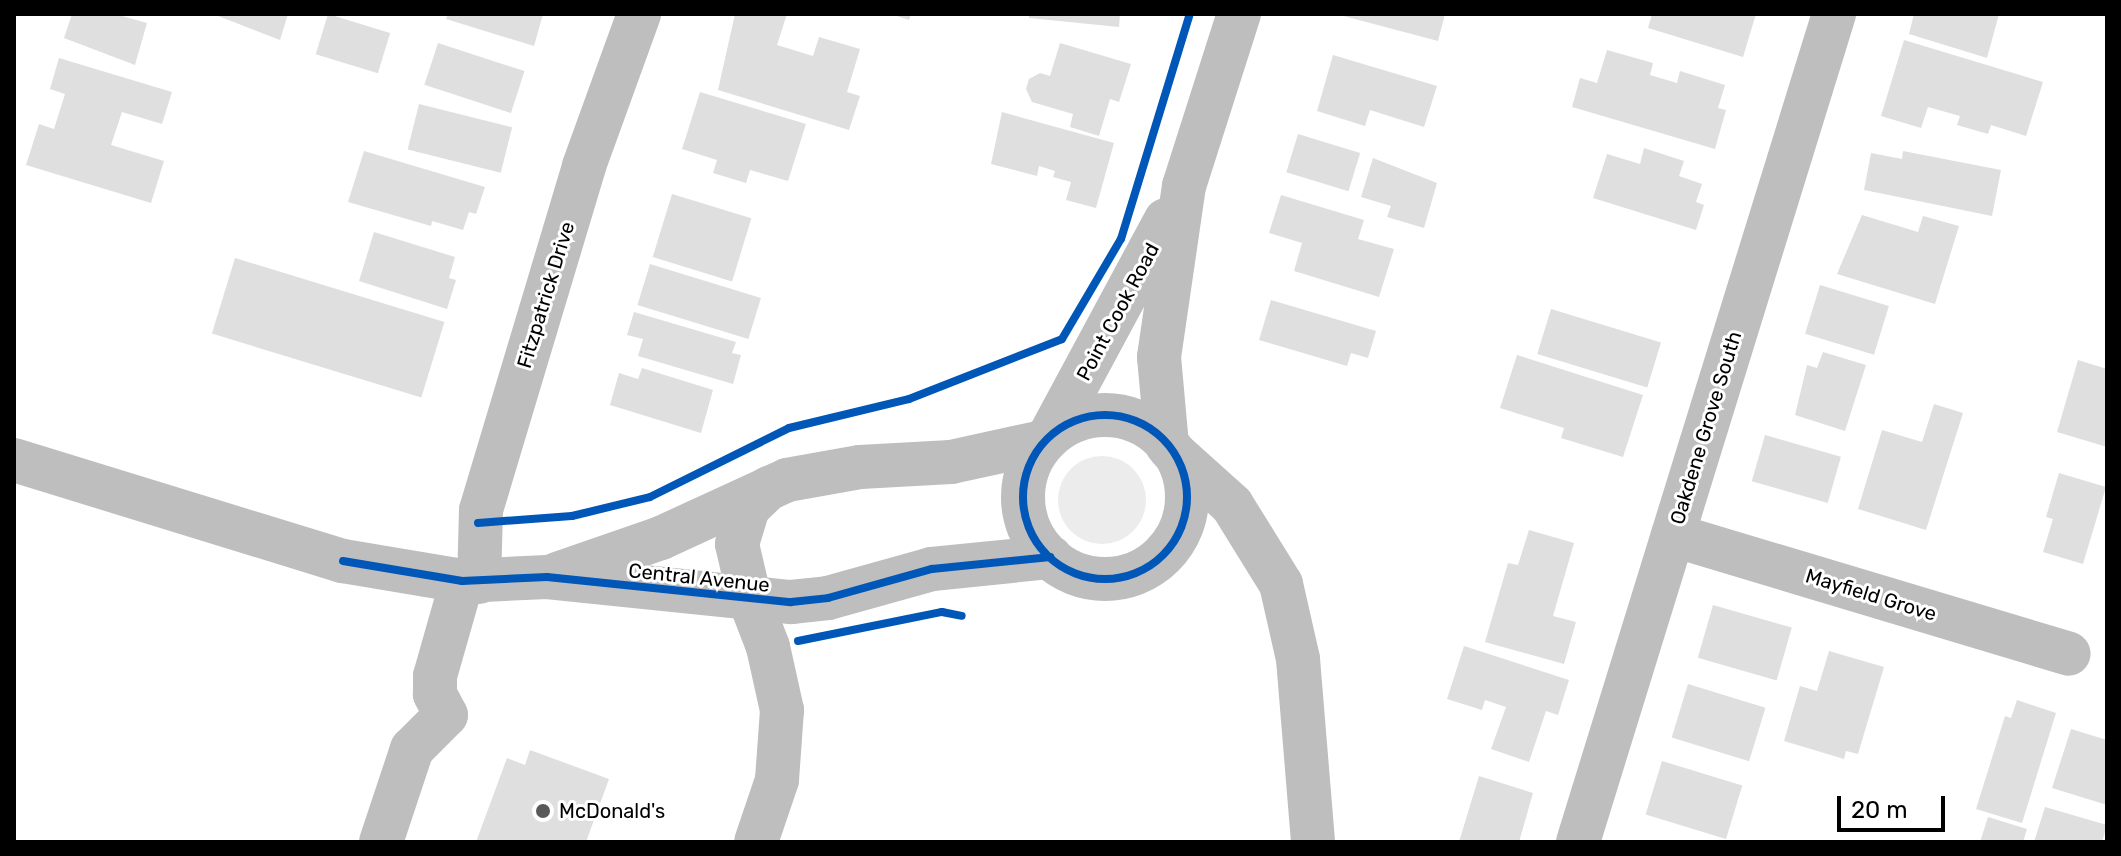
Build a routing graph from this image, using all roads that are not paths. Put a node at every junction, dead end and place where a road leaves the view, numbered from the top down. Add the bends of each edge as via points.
1 (639, 14) edge
2 (1239, 14) edge
3 (1834, 14) edge
4 (1184, 186) junction
5 (1047, 439) junction
6 (1169, 447) junction
7 (14, 460) edge
8 (774, 485) junction
9 (1673, 535) junction
10 (1050, 557) junction
11 (547, 577) junction
12 (470, 581) junction
13 (750, 600) junction
14 (2069, 654) dead end
15 (381, 842) edge
16 (756, 842) edge
17 (1313, 842) edge
18 (1578, 842) edge

1 - 12 main road, Fitzpatrick Drive via 584,166 481,510
2 - 4 main road, Point Cook Road
3 - 9 main road, Oakdene Grove South
4 - 5 main road, Point Cook Road
4 - 6 main road, Point Cook Road via 1159,357
5 - 6 main road via 1079,419 1111,415 1142,424
5 - 8 main road, Central Avenue via 930,465 823,471
5 - 10 main road via 1027,470 1023,501 1030,532
6 - 10 main road via 1184,475 1187,499 1177,537 1158,559 1127,575 1097,577
6 - 17 main road via 1232,505 1281,584 1298,659
7 - 12 main road, Central Avenue via 343,561
8 - 11 main road, Central Avenue via 661,538
8 - 13 main road via 754,501 740,527 738,566
9 - 14 main road, Mayfield Grove
9 - 18 main road, Oakdene Grove South
10 - 13 main road, Central Avenue via 932,569 816,600
11 - 12 main road, Central Avenue
11 - 13 main road, Central Avenue
12 - 15 main road, Fitzpatrick Drive via 435,676 435,694 446,715 412,749
13 - 16 main road via 771,656 782,710 777,780

